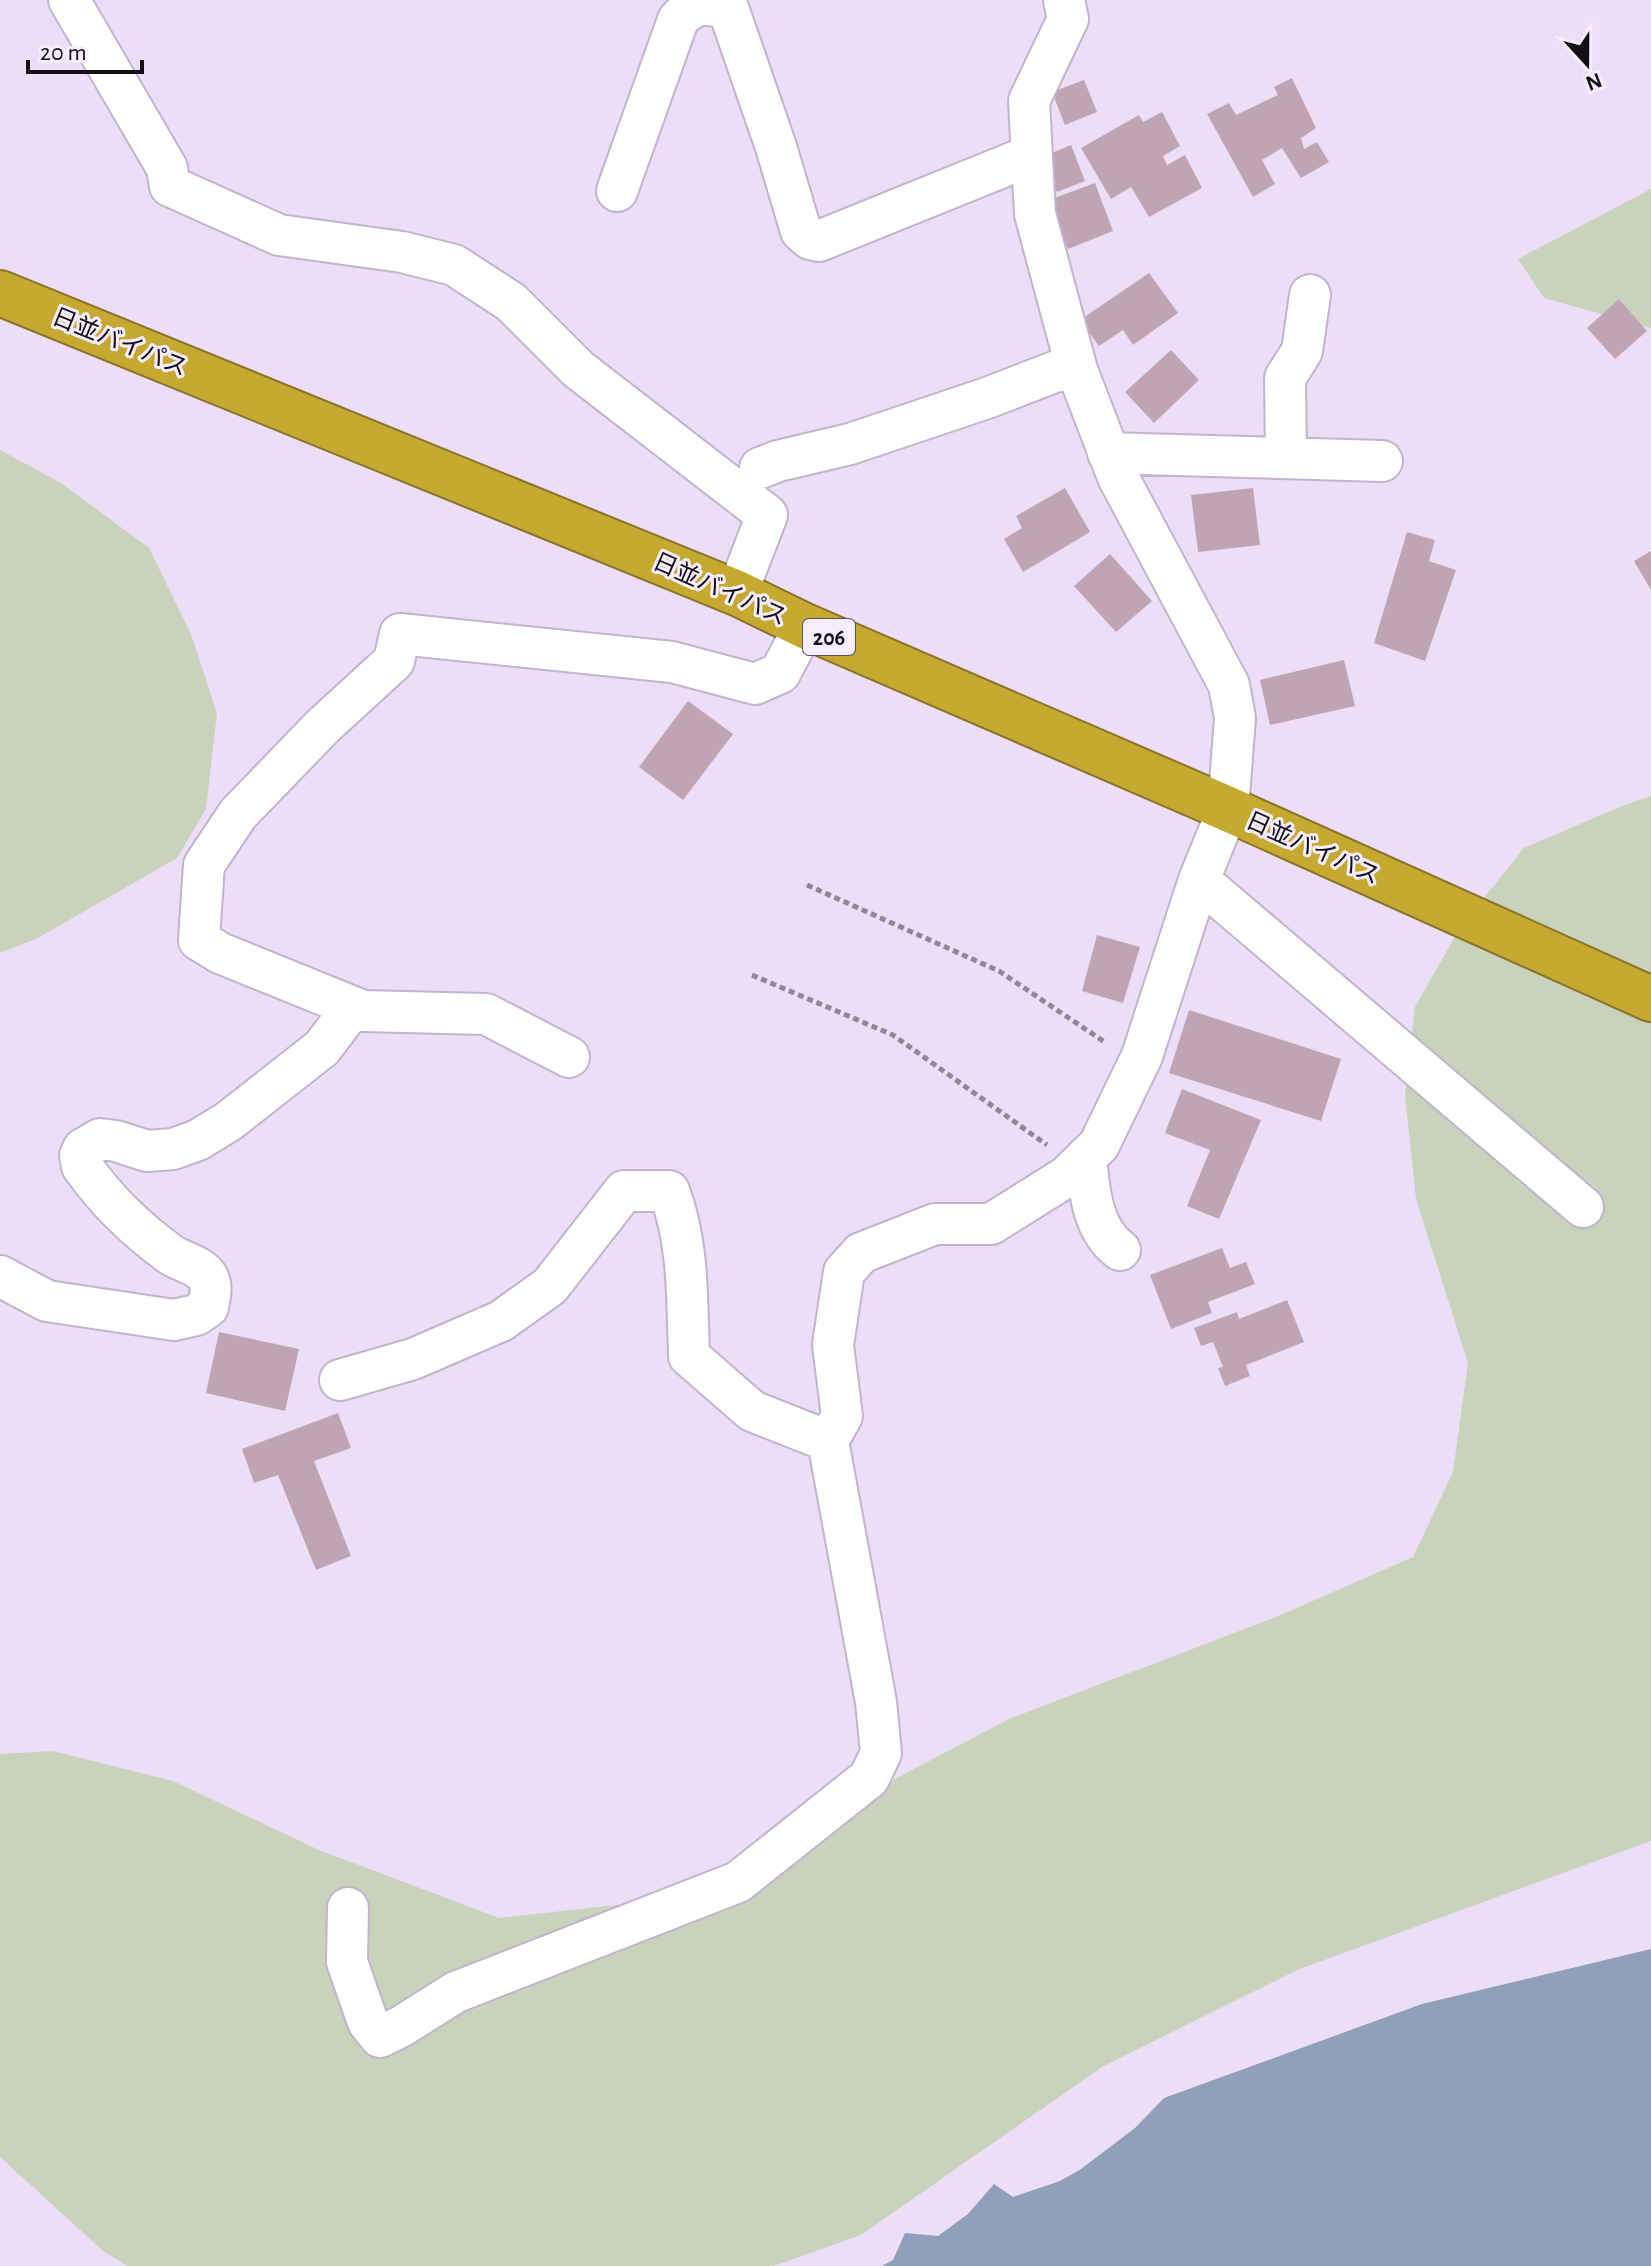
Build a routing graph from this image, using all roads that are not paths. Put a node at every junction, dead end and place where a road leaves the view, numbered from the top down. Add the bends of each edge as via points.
1 (69, 0) edge
2 (1064, 0) edge
3 (1032, 155) junction
4 (617, 191) dead end
5 (0, 293) edge
6 (1310, 295) dead end
7 (1075, 364) junction
8 (1108, 453) junction
9 (1286, 458) junction
10 (1382, 461) dead end
11 (760, 468) dead end
12 (737, 593) junction
13 (805, 626) junction
14 (1228, 809) junction
15 (1199, 880) junction
16 (1651, 999) edge
17 (353, 1007) junction
18 (569, 1057) dead end
19 (1082, 1162) junction
20 (1583, 1207) dead end
21 (1120, 1250) dead end
22 (0, 1276) edge
23 (340, 1380) dead end
24 (828, 1441) junction
25 (348, 1908) dead end

1 - 12 street via 167,168 170,186 279,235 402,252 454,265 511,302 578,369 767,515
2 - 3 street via 1068,19 1029,101
3 - 4 street via 819,241 810,239 801,231 728,8 710,4 688,8 678,20
3 - 7 street via 1035,214
5 - 12 highway, 日並バイパス / 206
6 - 9 street via 1302,351 1285,378
7 - 8 street
7 - 11 street via 850,444
8 - 9 street
8 - 14 street via 1229,685 1235,729
9 - 10 street
12 - 13 highway, 日並バイパス / 206
13 - 14 highway, 日並バイパス / 206
13 - 17 street via 780,673 755,684 672,662 400,634 394,661 238,814 204,865 199,940
14 - 15 street
14 - 16 highway, 日並バイパス / 206
15 - 19 street via 1138,1065 1099,1145
15 - 20 street
17 - 18 street via 486,1014
17 - 22 street via 322,1048 198,1140 147,1151 100,1139 83,1149 82,1166 138,1228 206,1276 208,1307 174,1320 47,1301
19 - 21 street via 1090,1197 1110,1242
19 - 24 street via 991,1224 935,1224 861,1253 844,1272 833,1345 842,1416
23 - 24 street via 413,1359 501,1321 550,1286 624,1191 669,1191 680,1218 689,1356 752,1411
24 - 25 street via 876,1702 881,1753 869,1778 738,1882 456,1992 380,2037 368,2022 347,1962

